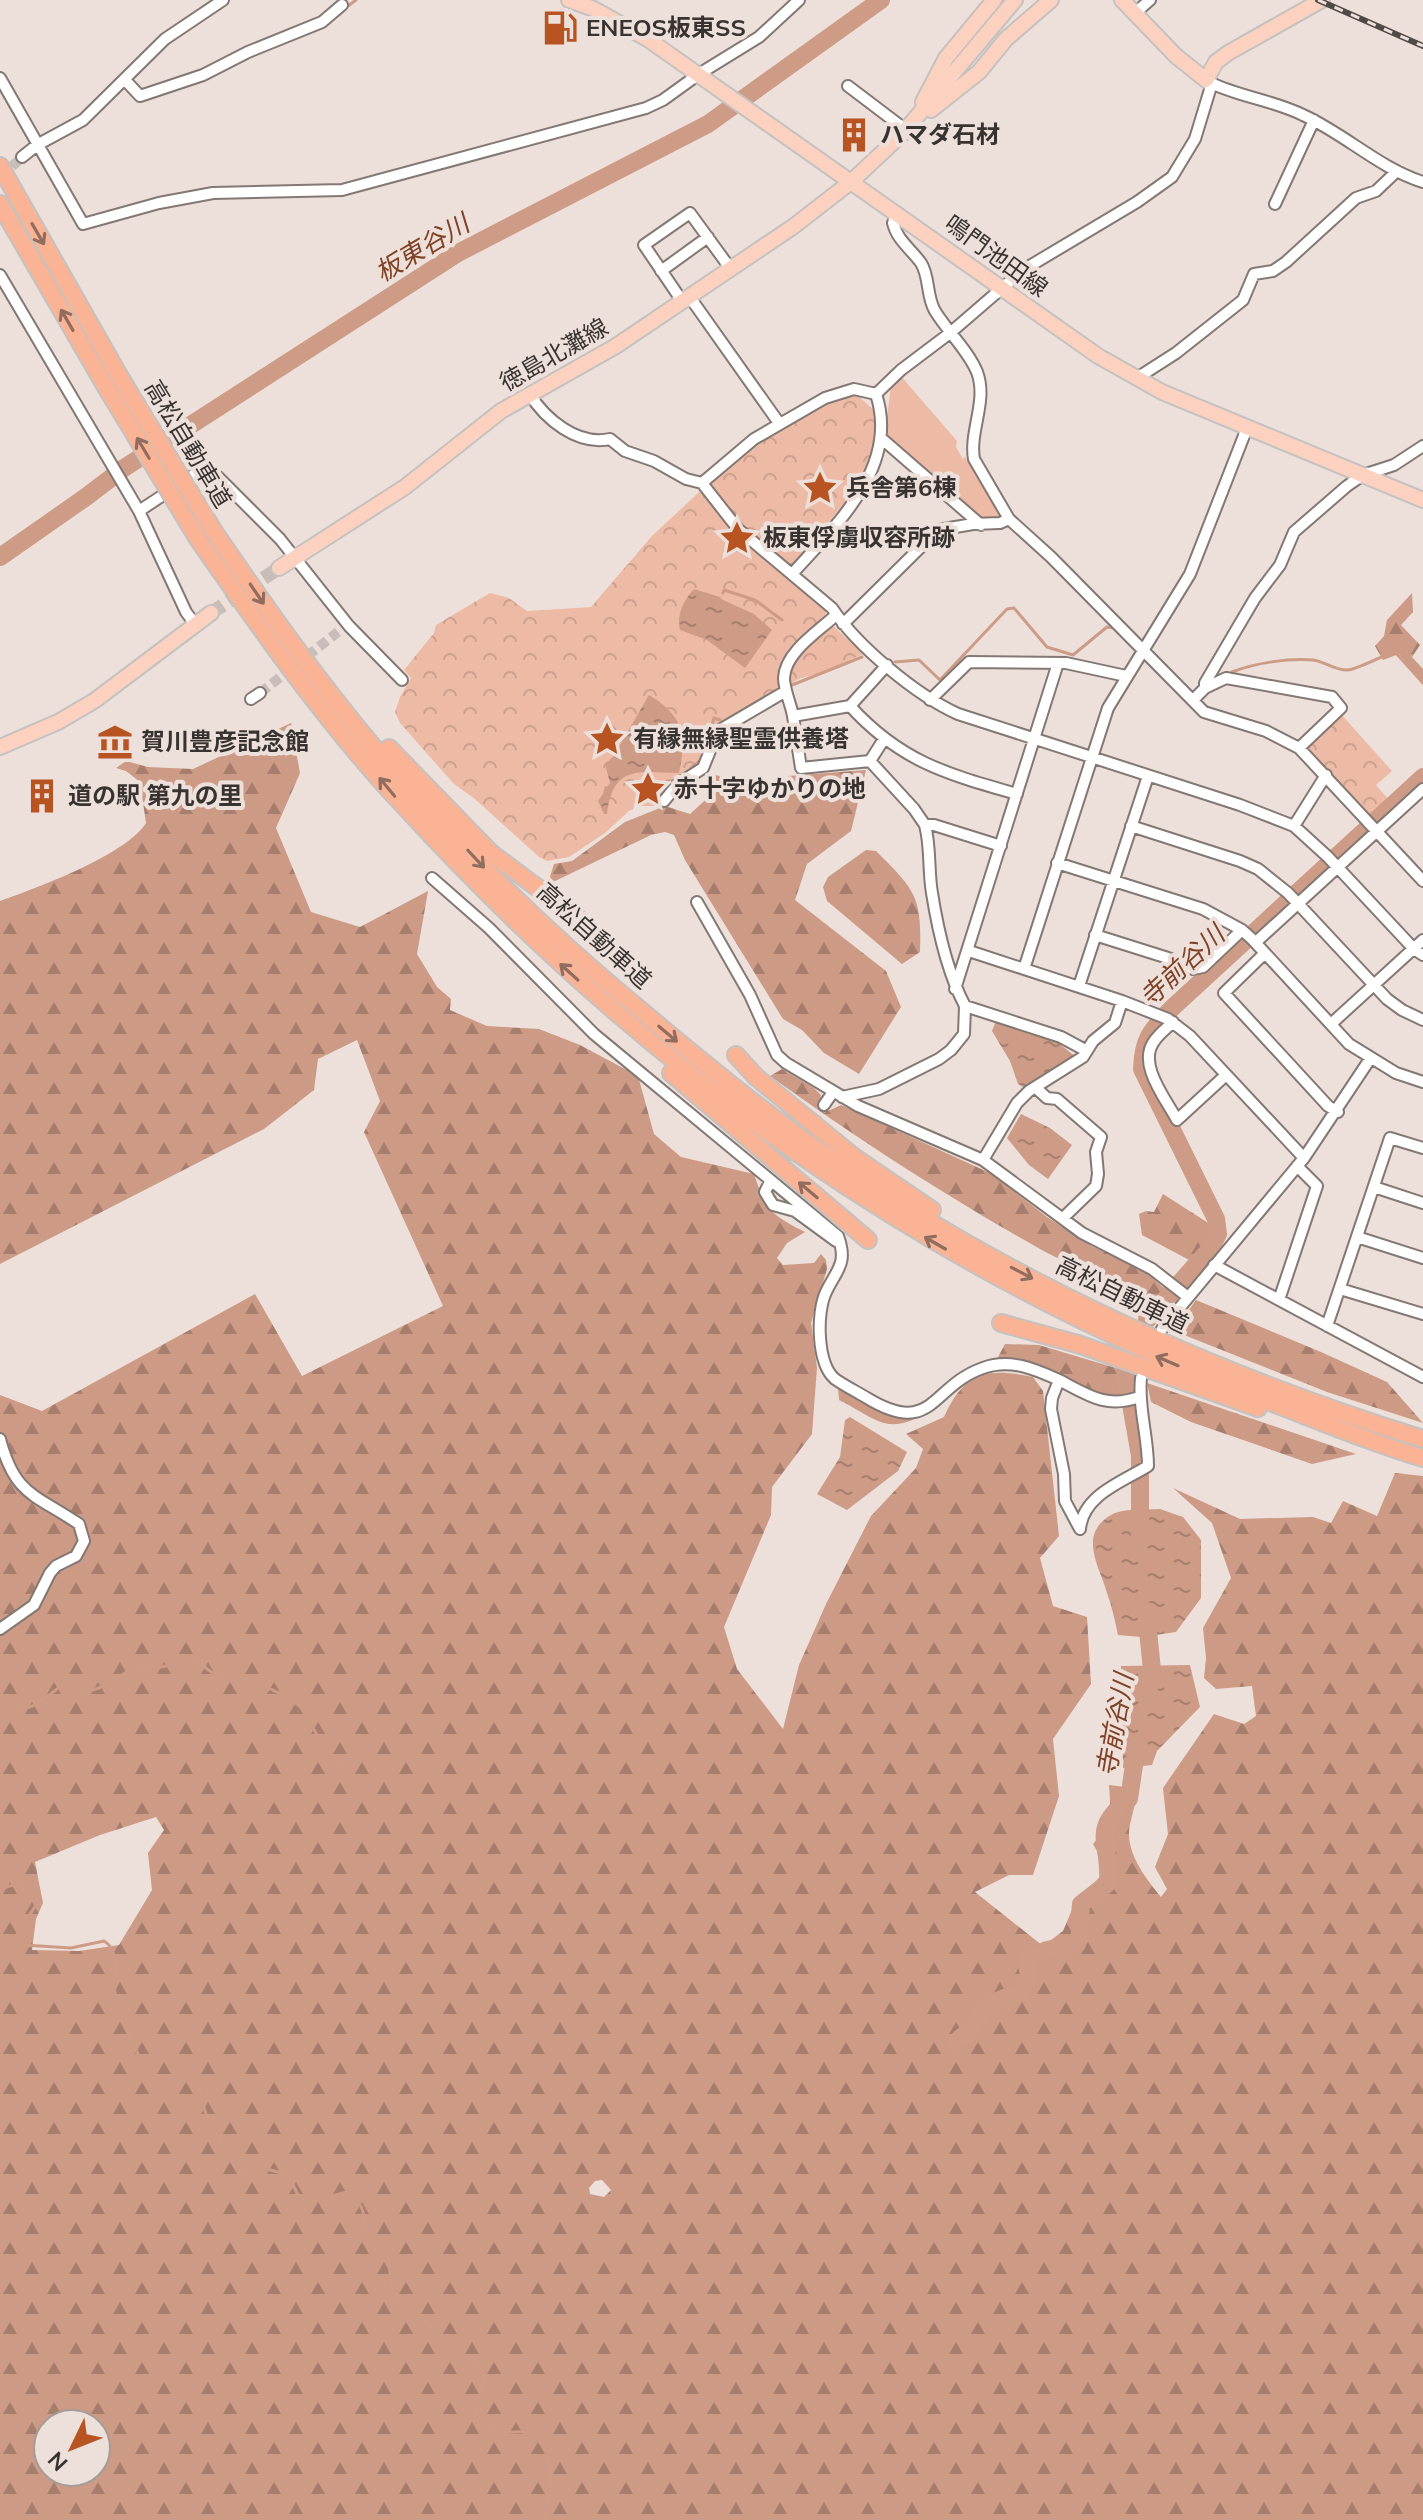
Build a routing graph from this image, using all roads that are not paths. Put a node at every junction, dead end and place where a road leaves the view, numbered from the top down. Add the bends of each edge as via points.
1 (223, 0) edge
2 (353, 0) edge
3 (569, 0) edge
4 (799, 0) edge
5 (994, 0) edge
6 (1015, 0) edge
7 (1051, 0) edge
8 (1122, 0) edge
9 (1150, 0) edge
10 (1322, 0) edge
11 (340, 2) edge
12 (1135, 13) junction
13 (703, 76) junction
14 (0, 78) edge
15 (125, 80) junction
16 (1209, 82) junction
17 (848, 86) dead end
18 (1314, 120) junction
19 (910, 125) junction
20 (37, 145) junction
21 (22, 157) tunnel mouth
22 (0, 166) edge
23 (1397, 171) junction
24 (852, 181) junction
25 (1423, 182) edge
26 (0, 204) edge
27 (1275, 204) dead end
28 (898, 213) junction
29 (708, 237) junction
30 (730, 268) junction
31 (661, 271) junction
32 (0, 275) edge
33 (1003, 289) junction
34 (686, 298) junction
35 (950, 333) junction
36 (1137, 378) junction
37 (113, 383) junction
38 (529, 393) junction
39 (876, 394) junction
40 (779, 423) junction
41 (1247, 428) junction
42 (881, 438) junction
43 (1423, 446) edge
44 (1363, 475) junction
45 (702, 483) junction
46 (1423, 500) edge
47 (138, 509) junction
48 (1009, 519) junction
49 (981, 525) junction
50 (206, 534) junction
51 (295, 559) junction
52 (279, 568) tunnel mouth
53 (792, 574) junction
54 (211, 613) tunnel mouth
55 (840, 619) junction
56 (194, 623) junction
57 (348, 625) junction
58 (338, 632) tunnel mouth
59 (1143, 650) junction
60 (297, 651) junction
61 (1058, 663) junction
62 (887, 665) junction
63 (1126, 676) junction
64 (402, 680) dead end
65 (1205, 688) junction
66 (786, 691) junction
67 (930, 700) junction
68 (1193, 700) junction
69 (850, 706) junction
70 (793, 716) junction
71 (884, 739) junction
72 (1034, 739) junction
73 (0, 747) edge
74 (1299, 748) junction
75 (1091, 757) junction
76 (870, 761) junction
77 (1326, 775) junction
78 (1148, 776) junction
79 (1017, 794) junction
80 (1421, 796) edge
81 (664, 801) dead end
82 (925, 825) junction
83 (1131, 826) junction
84 (1294, 826) junction
85 (1372, 827) junction
86 (1001, 846) junction
87 (1333, 862) junction
88 (1057, 863) junction
89 (432, 878) dead end
90 (1112, 881) junction
91 (1423, 881) edge
92 (1294, 899) junction
93 (697, 902) dead end
94 (579, 919) dead end
95 (1095, 935) junction
96 (1249, 936) junction
97 (1423, 940) edge
98 (969, 951) junction
99 (1418, 952) edge
100 (1265, 953) junction
101 (1024, 969) junction
102 (1374, 985) junction
103 (1079, 986) junction
104 (955, 989) junction
105 (599, 999) junction
106 (1122, 1001) junction
107 (965, 1006) junction
108 (1423, 1020) edge
109 (1171, 1021) junction
110 (1331, 1024) junction
111 (1087, 1051) junction
112 (736, 1055) dead end
113 (1370, 1059) junction
114 (1226, 1075) junction
115 (1423, 1082) edge
116 (1036, 1088) junction
117 (837, 1095) junction
118 (824, 1105) tunnel mouth
119 (1338, 1112) junction
120 (1423, 1148) edge
121 (983, 1160) junction
122 (1301, 1162) junction
123 (769, 1184) dead end
124 (1374, 1187) junction
125 (1423, 1203) edge
126 (1063, 1218) junction
127 (1357, 1237) junction
128 (868, 1240) dead end
129 (841, 1245) junction
130 (991, 1256) junction
131 (1423, 1258) edge
132 (1214, 1265) junction
133 (1340, 1289) junction
134 (1180, 1291) junction
135 (1279, 1300) junction
136 (1423, 1314) edge
137 (1001, 1323) dead end
138 (1327, 1326) junction
139 (1162, 1329) dead end
140 (1423, 1377) edge
141 (1141, 1378) dead end
142 (1059, 1380) junction
143 (1134, 1399) junction
144 (0, 1439) edge
145 (1423, 1439) edge
146 (1394, 1449) junction
147 (1423, 1458) edge
148 (0, 1629) edge

1 - 15 street via 165,39
2 - 11 street
3 - 13 main road, 鳴門池田線 via 649,40
4 - 13 street via 759,37
5 - 19 main road via 946,58
6 - 19 main road
7 - 19 main road via 1006,39 979,72
8 - 12 main road
9 - 12 street
10 - 16 main road via 1228,53 1216,62
11 - 15 street via 322,22 203,75 140,96
12 - 16 main road
13 - 20 street via 646,108 342,190 213,193 83,224
13 - 24 main road, 鳴門池田線
14 - 20 street
15 - 20 street via 83,120
16 - 18 street
16 - 33 street via 1195,139 1172,177 1045,255
17 - 19 street
18 - 23 street
18 - 27 street
19 - 24 main road, 徳島北灘線
20 - 21 street
22 -> 37 highway, 高松自動車道
23 - 25 street
23 - 36 street via 1376,191 1356,198 1279,267 1254,274 1243,300
24 - 28 main road, 鳴門池田線
24 - 30 main road, 徳島北灘線
37 -> 26 highway, 高松自動車道
28 - 33 main road, 鳴門池田線
28 - 35 street via 896,233 925,270 933,308
29 - 30 street
29 - 31 street
29 - 31 street via 690,213 644,245
30 - 34 main road, 徳島北灘線
31 - 34 street
32 - 47 street
33 - 35 street
33 - 36 main road, 鳴門池田線
34 - 38 main road, 徳島北灘線 via 616,346
34 - 40 street
35 - 39 street
35 - 48 street via 977,371 980,384 974,459
36 - 41 main road, 鳴門池田線
37 - 50 highway, 高松自動車道, bridge
38 - 45 street via 540,411 585,439 610,439 625,451
38 - 51 main road, 徳島北灘線 via 405,487
39 - 40 street via 854,389 836,393
39 - 42 street
40 - 45 street
41 - 44 main road, 鳴門池田線
41 - 59 street via 1190,574
42 - 49 street
42 - 53 street via 866,487
43 - 44 street via 1381,471
44 - 46 main road, 鳴門池田線
44 - 65 street via 1294,532 1280,565 1255,598
45 - 53 street via 734,524
47 - 51 street via 207,466
47 - 56 street
48 - 49 street
48 - 59 street
49 - 55 street via 938,530
50 -> 60 highway, 高松自動車道
105 -> 50 highway, 高松自動車道 via 402,804 284,661
51 - 52 main road, 徳島北灘線
51 - 57 street
53 - 55 street
54 - 56 main road
55 - 62 street
55 - 66 street via 797,650 787,664
56 - 73 main road via 94,701
57 - 58 street
57 - 64 street
59 - 63 street
59 - 68 street
60 - 94 highway via 491,853
60 -> 130 highway, 高松自動車道 via 416,795 610,985 762,1110
61 - 63 street
61 - 67 street via 969,662
61 - 72 street
62 - 67 street
62 - 69 street
63 - 75 street
65 - 68 street
65 - 74 street via 1226,678 1332,697 1341,708
66 - 70 street
66 - 81 street via 718,731 703,768
67 - 72 street
68 - 74 street via 1204,712 1266,731
69 - 70 street
69 - 71 street
70 - 76 street via 801,768
71 - 76 street
71 - 79 street via 924,764
72 - 75 street
72 - 79 street
74 - 77 street
75 - 78 street
75 - 88 street
76 - 82 street
77 - 84 street
77 - 85 street
78 - 83 street
78 - 84 street
79 - 86 street
80 - 85 street
82 - 86 street
82 - 104 street via 932,892
83 - 90 street
83 - 92 street via 1258,869
84 - 87 street
85 - 87 street
85 - 91 street
86 - 98 street
87 - 92 street
87 - 99 street
88 - 90 street
88 - 101 street
89 - 129 street via 594,1034 831,1229
90 - 95 street
90 - 96 street via 1203,909
92 - 96 street
92 - 102 street
93 - 117 street via 777,1055
95 - 96 street via 1193,969
95 - 103 street
96 - 100 street
97 - 99 street
98 - 101 street
98 - 104 street
99 - 102 street
100 - 110 street
100 - 119 street via 1224,993
101 - 103 street
102 - 108 street via 1402,1010
102 - 110 street
103 - 106 street
104 - 107 street
128 -> 105 highway via 639,1045
146 -> 105 highway, 高松自動車道 via 1167,1361 986,1272 829,1177
106 - 109 street
106 - 111 street via 1115,1023
107 - 111 street via 1061,1037
107 - 117 street via 964,1034 939,1059 879,1089
109 - 114 street
109 - 114 street via 1153,1041 1149,1062 1177,1120
110 - 113 street
111 - 116 street
112 - 130 highway via 854,1157
113 - 115 street
113 - 119 street
114 - 122 street
116 - 121 street via 1017,1103
116 - 126 street via 1101,1137 1096,1186
117 - 118 street
117 - 121 street
119 - 122 street
120 - 124 street via 1390,1138
121 - 126 street
122 - 132 street
122 - 135 street via 1317,1186
123 - 129 street via 765,1192 773,1205 795,1211
124 - 125 street
124 - 127 street
126 - 134 street
127 - 131 street
127 - 133 street
129 - 142 street via 843,1258 825,1294 821,1324 821,1353 834,1378 896,1413 923,1409 984,1368 1030,1367
130 -> 145 highway, 高松自動車道 via 1175,1348
132 - 134 street
132 - 135 street
133 - 136 street
133 - 138 street
134 - 139 street
135 - 138 street
137 - 146 highway
138 - 140 street
141 - 143 street
142 - 143 street via 1100,1401
142 - 143 street via 1051,1409 1065,1501 1080,1529 1082,1513 1094,1500 1148,1466
144 - 148 street via 7,1466 19,1482 79,1524 84,1541 76,1556 50,1573 34,1605
146 - 147 highway, 高松自動車道

